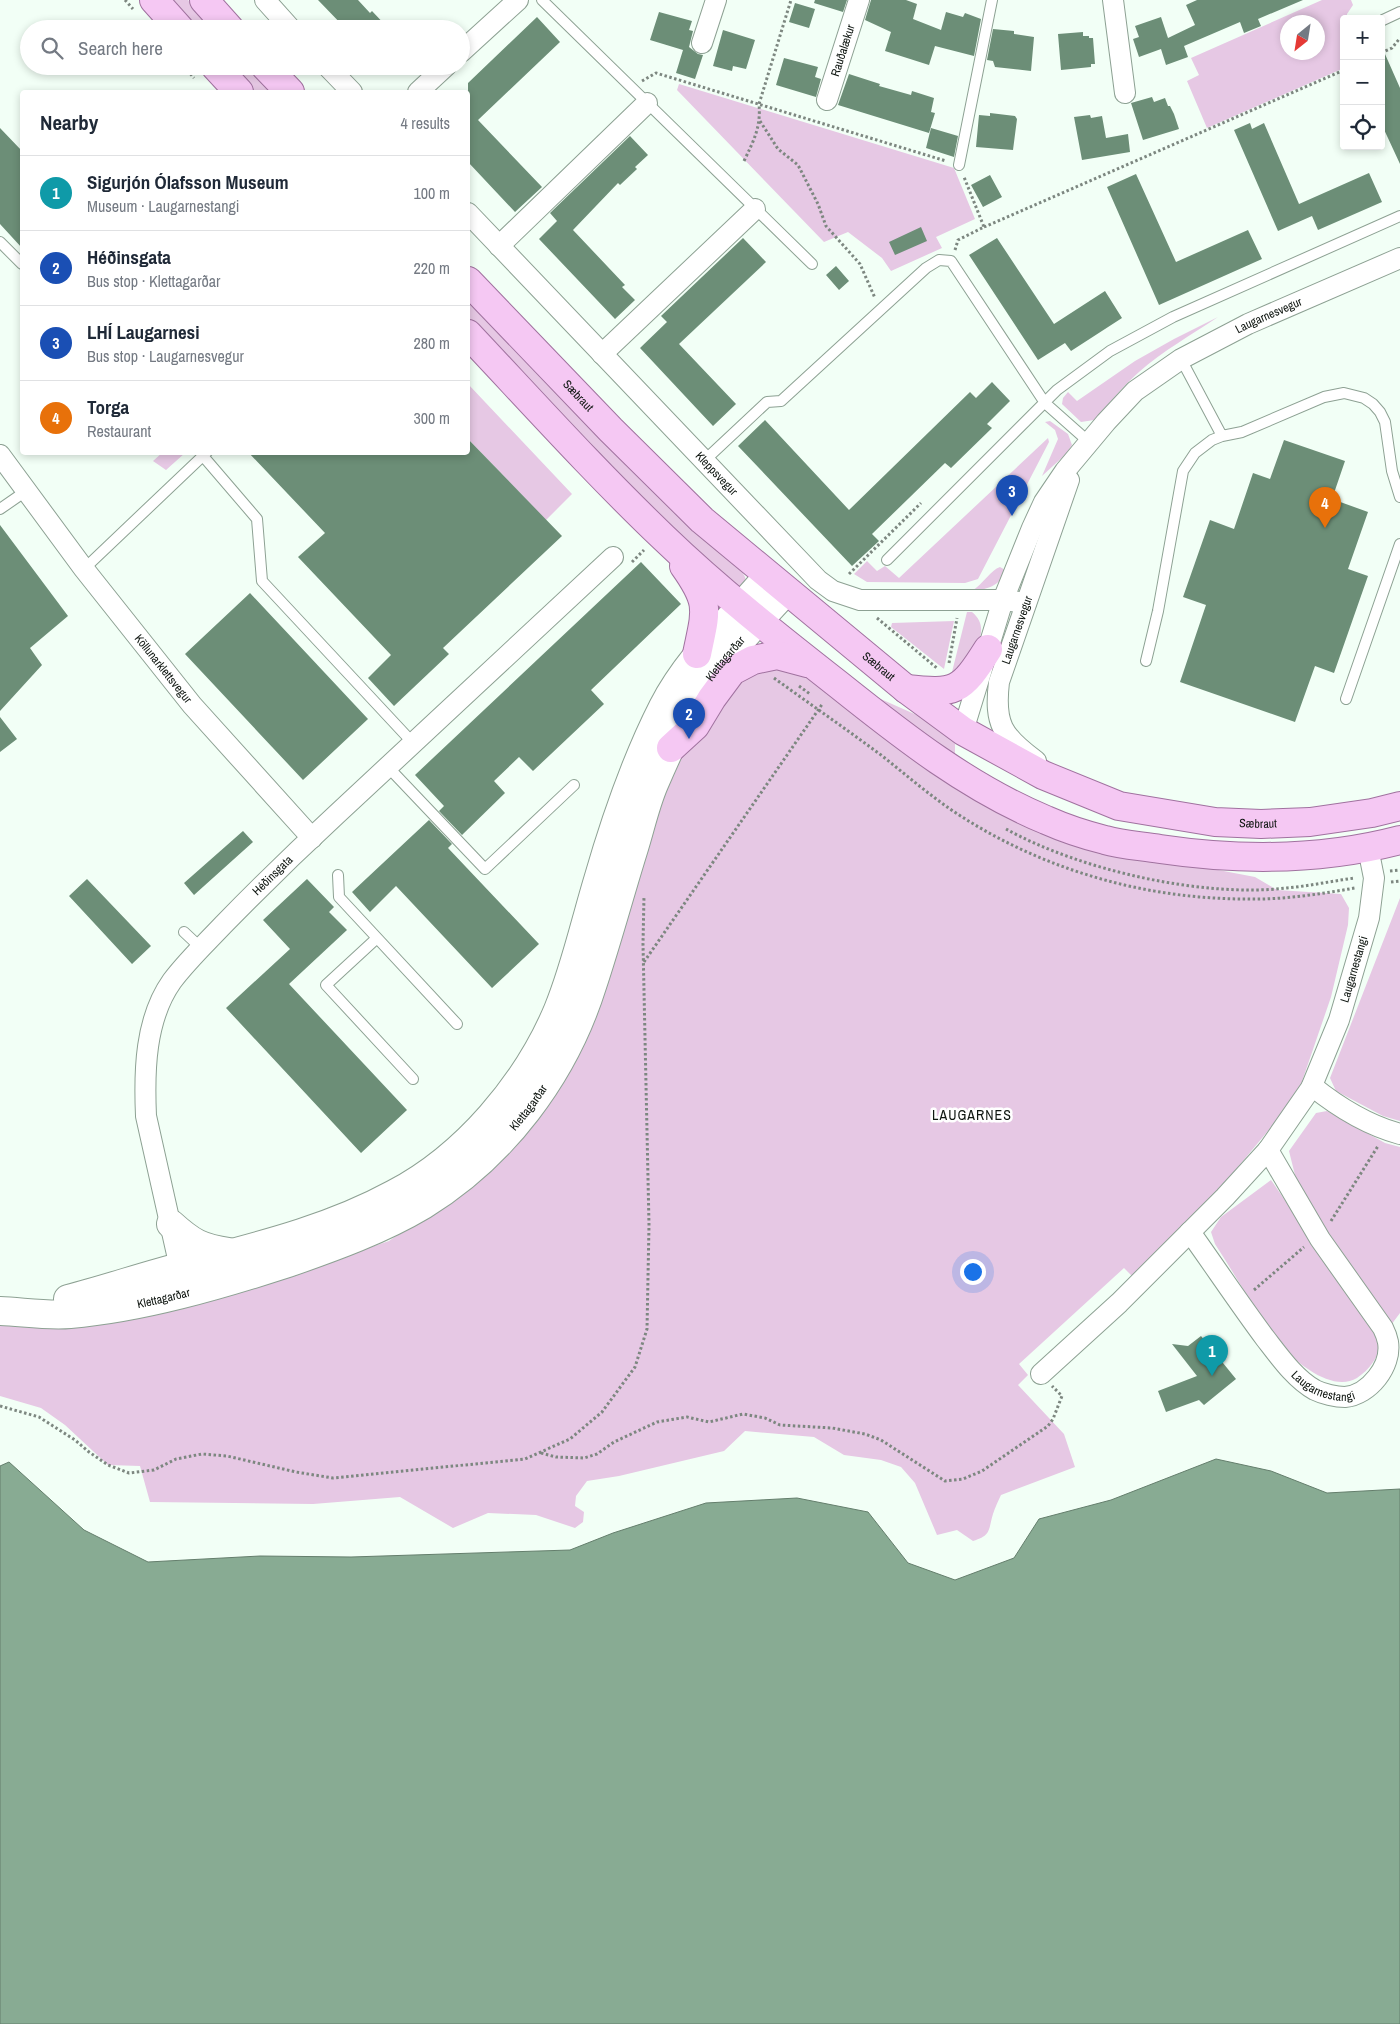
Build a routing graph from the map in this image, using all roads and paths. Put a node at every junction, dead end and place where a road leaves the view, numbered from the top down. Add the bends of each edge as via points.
1 (154, 0) edge
2 (204, 0) edge
3 (265, 0) edge
4 (518, 0) edge
5 (542, 0) edge
6 (716, 0) edge
7 (791, 0) edge
8 (859, 0) edge
9 (992, 0) edge
10 (1113, 0) edge
11 (1400, 12) edge
12 (1385, 19) edge
13 (172, 20) edge
14 (222, 20) edge
15 (284, 20) edge
16 (1400, 38) edge
17 (702, 43) dead end
18 (470, 44) edge
19 (1385, 51) edge
20 (1340, 72) edge
21 (223, 75) edge
22 (274, 75) edge
23 (336, 75) edge
24 (436, 75) edge
25 (630, 86) junction
26 (237, 90) edge
27 (288, 90) edge
28 (350, 90) edge
29 (420, 90) edge
30 (1124, 93) dead end
31 (827, 100) dead end
32 (647, 103) junction
33 (759, 104) junction
34 (760, 121) junction
35 (744, 161) dead end
36 (959, 165) junction
37 (755, 209) junction
38 (470, 216) edge
39 (1400, 216) edge
40 (984, 228) junction
41 (0, 242) edge
42 (499, 246) junction
43 (1400, 258) edge
44 (20, 262) edge
45 (951, 262) junction
46 (812, 264) dead end
47 (470, 283) edge
48 (881, 310) junction
49 (470, 336) edge
50 (602, 354) junction
51 (1181, 359) junction
52 (1045, 403) junction
53 (1222, 436) junction
54 (1086, 446) junction
55 (204, 455) edge
56 (206, 455) edge
57 (0, 456) edge
58 (704, 461) junction
59 (26, 491) junction
60 (1400, 497) edge
61 (0, 510) edge
62 (662, 536) junction
63 (1400, 544) edge
64 (613, 557) dead end
65 (887, 560) dead end
66 (84, 569) junction
67 (777, 584) junction
68 (1003, 600) junction
69 (1026, 603) junction
70 (751, 613) junction
71 (958, 615) dead end
72 (872, 617) dead end
73 (988, 649) junction
74 (697, 654) junction
75 (1146, 661) dead end
76 (948, 664) dead end
77 (814, 665) junction
78 (939, 670) dead end
79 (906, 689) junction
80 (1346, 699) dead end
81 (824, 703) dead end
82 (963, 731) junction
83 (413, 743) junction
84 (671, 748) junction
85 (388, 767) junction
86 (970, 782) junction
87 (574, 785) dead end
88 (1070, 786) junction
89 (1400, 806) edge
90 (312, 838) junction
91 (1400, 840) edge
92 (1368, 848) junction
93 (338, 875) dead end
94 (644, 893) dead end
95 (184, 932) dead end
96 (377, 938) junction
97 (201, 948) junction
98 (644, 962) junction
99 (457, 1024) dead end
100 (413, 1079) dead end
101 (1312, 1086) junction
102 (1400, 1134) edge
103 (1268, 1150) junction
104 (171, 1224) junction
105 (1190, 1232) junction
106 (236, 1253) junction
107 (183, 1279) junction
108 (0, 1310) edge
109 (1042, 1374) joint
110 (0, 1406) edge
111 (540, 1453) junction

1 - 13 main road
2 - 14 main road
3 - 15 street
4 - 18 street
5 - 25 lane
6 - 17 street
7 - 33 path
8 - 31 street, Rauðalækur
9 - 36 lane
10 - 30 street
11 - 12 lane
16 - 19 path
20 - 40 path
21 - 26 main road
22 - 27 main road
23 - 28 street
24 - 29 street
25 - 32 lane
25 - 33 path via 656,74
32 - 37 lane
32 - 42 street
33 - 34 path
33 - 36 path
34 - 35 path
34 - 48 path via 778,149 798,164 826,226 860,264
36 - 40 path
37 - 46 lane
37 - 50 street
38 - 42 street, Kleppsvegur
39 - 52 lane via 1173,317 1110,351 1057,390
40 - 45 path via 958,240
41 - 44 lane
42 - 50 street, Kleppsvegur
43 - 51 street, Laugarnesvegur via 1248,324
45 - 48 lane via 939,260 926,268
45 - 52 lane
47 - 67 main road, Sæbraut via 648,468 702,520
48 - 58 lane via 781,401 767,402
49 - 62 main road
50 - 58 street, Kleppsvegur
51 - 53 lane
51 - 54 street, Laugarnesvegur via 1135,391
52 - 54 lane
52 - 65 lane
53 - 60 lane via 1242,432 1334,394 1354,394 1373,404 1385,422 1392,471
53 - 75 lane via 1195,453 1183,471
54 - 68 street, Laugarnesvegur via 1044,502
54 - 69 street, Laugarnesvegur via 1059,506
55 - 66 lane
56 - 83 lane via 256,520 262,581
57 - 59 street, Köllunarklettsvegur
58 - 68 street, Kleppsvegur via 818,580 834,591 869,601
59 - 61 lane
59 - 66 street, Köllunarklettsvegur
62 - 70 main road
62 - 74 main road via 698,586 704,604 705,615
63 - 80 lane
64 - 83 street, Héðinsgata
66 - 90 street, Köllunarklettsvegur via 192,705
67 - 70 main road, Klettagarðar
67 - 79 main road, Sæbraut
68 - 69 street, Kleppsvegur
68 - 73 street, Laugarnesvegur
69 - 88 street, Laugarnesvegur via 999,682 998,720 1022,751
70 - 74 main road, Klettagarðar
70 - 77 main road
70 - 84 main road, Klettagarðar via 736,645 696,698
71 - 76 path
72 - 78 path
73 - 79 main road via 972,674 958,686 939,692
73 - 82 street, Laugarnesvegur
74 - 106 main road, Klettagarðar via 663,706 629,784 559,1009 536,1054 505,1100 444,1160 395,1194 338,1219
77 - 84 main road via 777,655 753,660 732,671 695,726
77 - 86 main road via 919,749
79 - 82 main road, Sæbraut
81 - 98 path
82 - 86 main road via 961,755
82 - 88 main road, Sæbraut via 1043,775
83 - 85 street, Héðinsgata
84 - 107 main road, Klettagarðar via 653,786 582,1014 548,1081 516,1125 461,1178 393,1221 314,1254 224,1283
85 - 87 lane via 485,870
85 - 90 street, Héðinsgata
86 - 92 main road via 1046,820 1106,840 1201,855 1251,858
88 - 89 main road, Sæbraut via 1119,806 1215,822 1310,822
90 - 97 street, Héðinsgata
91 - 92 main road
92 - 101 street, Laugarnestangi via 1374,878 1369,918 1339,1020
93 - 96 lane via 339,896
94 - 98 path
95 - 97 lane
96 - 99 lane
96 - 100 lane via 326,985
97 - 104 street, Héðinsgata via 172,981 158,1010 146,1060 146,1116
98 - 111 path via 650,1225 648,1328 635,1367 602,1412 570,1439
101 - 102 street via 1353,1114
101 - 103 street, Laugarnestangi
103 - 105 street, Laugarnestangi
103 - 105 street, Laugarnestangi via 1320,1239 1383,1328 1388,1343 1387,1357 1376,1380 1346,1397 1315,1390 1270,1345
104 - 106 main road via 198,1246
104 - 107 street, Héðinsgata
105 - 109 street, Laugarnestangi
106 - 107 main road, Klettagarðar
107 - 108 main road, Klettagarðar via 134,1304 68,1314
109 - 111 path via 1062,1396 1053,1419 1036,1435 992,1465 963,1479 945,1481 881,1440 865,1434 780,1425 743,1414 709,1422 687,1417 657,1422 584,1458
110 - 111 path via 39,1417 108,1465 129,1473 154,1470 176,1459 202,1454 228,1456 333,1478 525,1460

